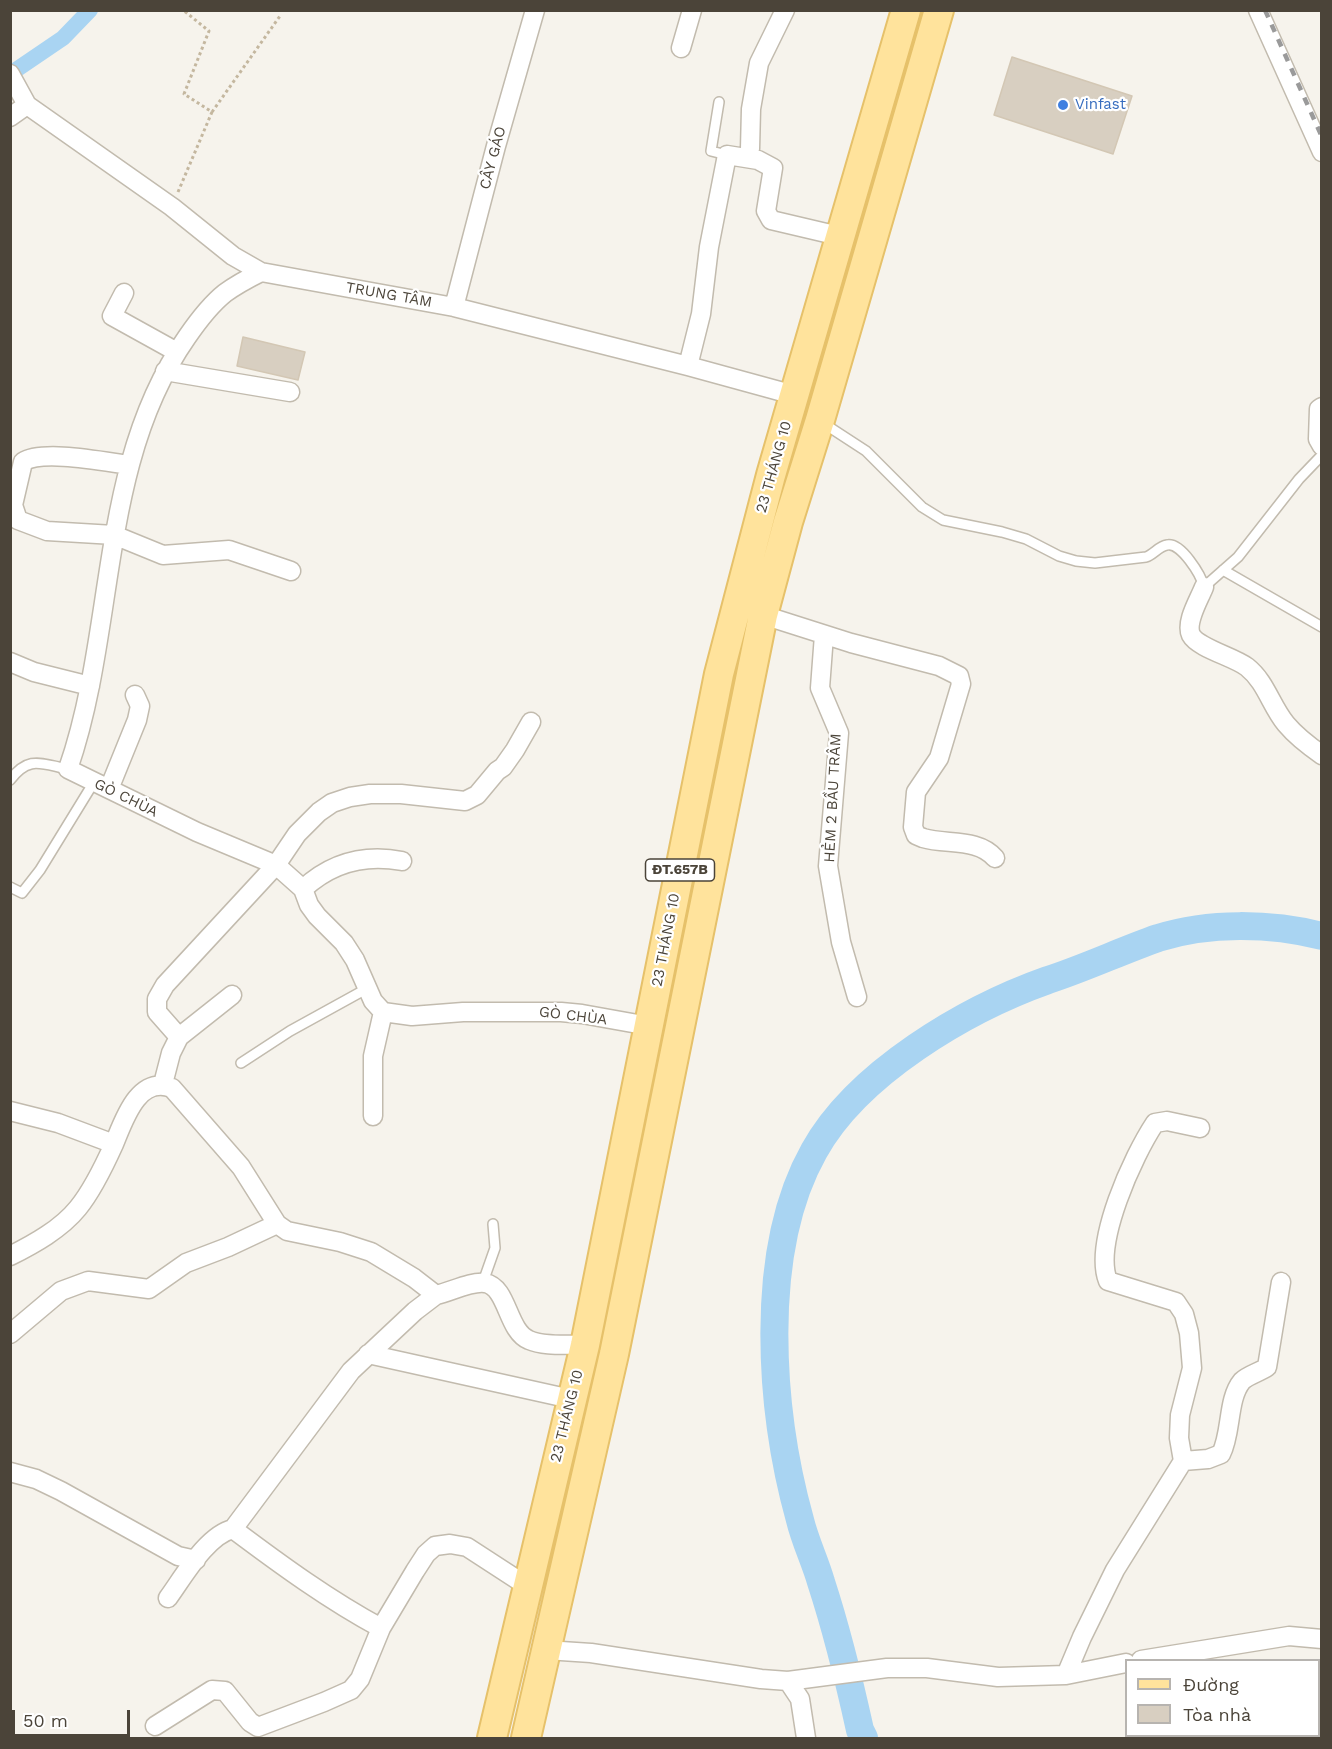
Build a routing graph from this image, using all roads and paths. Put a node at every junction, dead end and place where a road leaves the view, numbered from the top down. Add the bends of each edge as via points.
1 (183, 10) edge
2 (535, 10) edge
3 (692, 10) edge
4 (785, 10) edge
5 (906, 10) edge
6 (939, 10) edge
7 (1258, 10) edge
8 (280, 16) dead end
9 (681, 48) dead end
10 (10, 74) edge
11 (719, 102) dead end
12 (27, 105) junction
13 (212, 112) junction
14 (10, 117) edge
15 (750, 149) dead end
16 (1322, 152) edge
17 (727, 155) junction
18 (172, 207) junction
19 (840, 236) junction
20 (261, 272) junction
21 (124, 293) dead end
22 (454, 307) junction
23 (177, 352) junction
24 (688, 366) junction
25 (165, 371) junction
26 (290, 392) dead end
27 (794, 395) junction
28 (1322, 407) edge
29 (822, 412) junction
30 (1322, 446) edge
31 (1322, 455) edge
32 (130, 465) junction
33 (114, 535) junction
34 (1223, 570) junction
35 (291, 571) dead end
36 (1204, 587) junction
37 (763, 615) junction
38 (1322, 627) edge
39 (824, 635) junction
40 (10, 662) edge
41 (90, 686) junction
42 (135, 695) dead end
43 (531, 722) dead end
44 (1322, 754) edge
45 (30, 762) junction
46 (10, 768) edge
47 (68, 769) junction
48 (10, 780) edge
49 (101, 786) junction
50 (995, 858) dead end
51 (402, 861) dead end
52 (276, 865) junction
53 (10, 887) edge
54 (303, 889) junction
55 (368, 988) junction
56 (232, 995) dead end
57 (857, 997) dead end
58 (383, 1012) junction
59 (649, 1026) junction
60 (179, 1037) junction
61 (241, 1063) dead end
62 (163, 1084) junction
63 (10, 1111) edge
64 (373, 1116) dead end
65 (1200, 1128) dead end
66 (114, 1144) junction
67 (277, 1224) junction
68 (493, 1224) dead end
69 (10, 1256) edge
70 (483, 1282) junction
71 (1281, 1282) dead end
72 (436, 1295) junction
73 (10, 1334) edge
74 (585, 1345) junction
75 (368, 1354) junction
76 (571, 1399) junction
77 (1183, 1461) junction
78 (10, 1472) edge
79 (233, 1529) junction
80 (196, 1560) junction
81 (527, 1586) junction
82 (168, 1598) dead end
83 (381, 1628) junction
84 (1322, 1639) edge
85 (513, 1644) junction
86 (546, 1650) junction
87 (1147, 1659) edge
88 (1125, 1663) edge
89 (1066, 1675) junction
90 (788, 1681) junction
91 (155, 1726) dead end
92 (492, 1738) edge
93 (526, 1738) edge
94 (806, 1738) edge

1 - 13 path via 209,31 184,94
2 - 22 street, CÂY GÁO
3 - 9 street
4 - 15 street via 759,63
5 - 19 main road, 23 THÁNG 10 / ĐT.657B
6 - 29 main road, 23 THÁNG 10 / ĐT.657B
7 - 16 street
8 - 13 path
10 - 12 street
11 - 17 lane via 711,152
12 - 14 street
12 - 18 street, TRUNG TÂM
13 - 18 path
17 - 19 street via 758,160 773,168 766,211 771,220
17 - 24 street via 701,314
18 - 20 street, TRUNG TÂM via 233,256
19 - 27 main road, 23 THÁNG 10 / ĐT.657B
20 - 22 street, TRUNG TÂM
20 - 23 street via 225,293 203,314
21 - 23 street via 112,316
22 - 24 street, TRUNG TÂM
23 - 25 street
24 - 27 street, TRUNG TÂM
25 - 26 street
25 - 32 street
27 - 29 main road
27 - 59 main road, 23 THÁNG 10 / ĐT.657B via 719,674
28 - 30 street via 1318,439
29 - 36 lane via 922,507 943,520 1026,539 1076,561 1095,563 1146,557 1170,544 1179,548 1202,576
29 - 37 main road, 23 THÁNG 10 / ĐT.657B
31 - 34 lane
32 - 33 street
32 - 33 street via 49,456 28,459 23,462 13,505 18,520 47,531
33 - 35 street via 163,555 229,550
33 - 41 street
34 - 36 lane
34 - 38 lane
36 - 44 street via 1189,627 1192,637 1245,665 1256,675 1286,724
37 - 39 street
37 - 86 main road, 23 THÁNG 10 / ĐT.657B via 616,1344
39 - 50 street via 939,666 959,676 961,684 939,758 916,792 913,827 916,835 923,838 987,849
39 - 57 street, HẺM 2 BẦU TRÂM via 820,688 839,733 828,866 841,942
40 - 41 street
41 - 47 street
42 - 49 street via 140,706 137,720
43 - 52 street via 516,750 477,795 465,801 370,794 332,803 309,820
45 - 46 lane
45 - 47 lane
45 - 48 lane
47 - 49 street, GÒ CHÙA
49 - 52 street, GÒ CHÙA
49 - 53 lane via 22,893
51 - 54 street via 377,858 346,863 323,873
52 - 54 street, GÒ CHÙA
52 - 60 street via 165,985 157,999 157,1012
54 - 55 street, GÒ CHÙA via 309,905 344,943
55 - 58 street, GÒ CHÙA
55 - 61 lane via 290,1030
56 - 60 street
58 - 59 street, GÒ CHÙA via 412,1016 561,1012
58 - 64 street via 373,1056
59 - 74 main road, 23 THÁNG 10 / ĐT.657B
60 - 62 street
62 - 66 street via 148,1089 135,1101
62 - 67 street via 172,1088 241,1167
63 - 66 street via 58,1123
65 - 77 street via 1167,1121 1155,1123 1114,1210 1104,1272 1108,1281 1176,1302 1184,1314 1192,1368 1180,1415
66 - 69 street via 77,1210 50,1233
67 - 72 street via 287,1231 371,1252
67 - 73 street via 186,1263 148,1289 88,1281 61,1291
68 - 70 lane via 495,1248
70 - 72 street
70 - 74 street via 495,1288 522,1336 539,1343
71 - 77 street via 1267,1367 1244,1379 1237,1388 1227,1443 1221,1455
72 - 75 street
74 - 76 main road, 23 THÁNG 10 / ĐT.657B
75 - 76 street
75 - 79 street via 333,1392
76 - 81 main road, 23 THÁNG 10 / ĐT.657B
77 - 89 street via 1115,1570
78 - 80 street via 36,1479 178,1556
79 - 80 street via 222,1532
79 - 83 street via 294,1575
80 - 82 street
81 - 83 street via 467,1547 435,1546 426,1554
81 - 85 main road, 23 THÁNG 10 / ĐT.657B
83 - 91 street via 360,1680 351,1690 324,1702 258,1727 225,1691 212,1690
84 - 87 street via 1289,1636
85 - 86 main road
85 - 92 main road, 23 THÁNG 10 / ĐT.657B
86 - 90 street
86 - 93 main road, 23 THÁNG 10 / ĐT.657B
88 - 89 street
89 - 90 street via 998,1677 927,1668 887,1668
90 - 94 street via 800,1699

